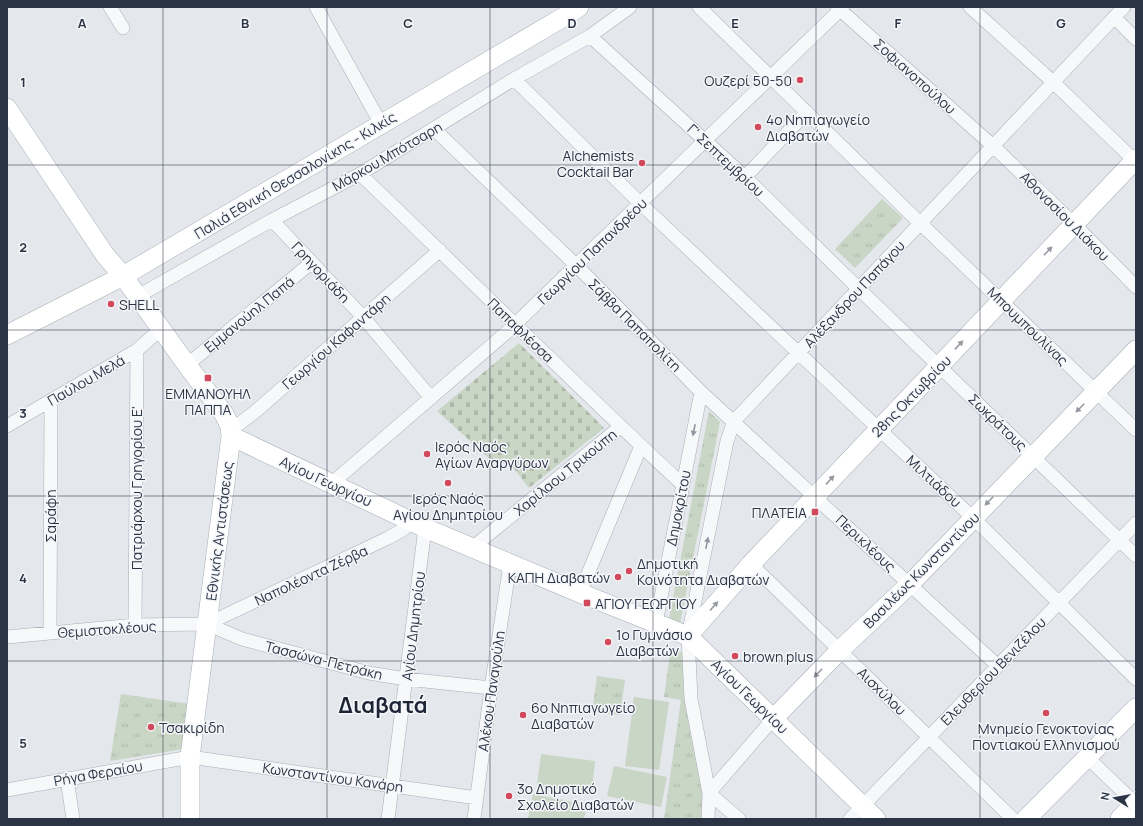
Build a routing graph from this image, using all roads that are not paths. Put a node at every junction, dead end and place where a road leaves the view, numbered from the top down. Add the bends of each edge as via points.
1 (110, 7) edge
2 (316, 7) edge
3 (579, 7) edge
4 (630, 7) edge
5 (699, 7) edge
6 (970, 7) edge
7 (840, 8) edge
8 (1120, 10) edge
9 (123, 28) dead end
10 (590, 36) junction
11 (1136, 39) edge
12 (770, 76) junction
13 (514, 80) junction
14 (1053, 82) junction
15 (7, 108) edge
16 (807, 112) junction
17 (382, 124) junction
18 (434, 129) junction
19 (705, 141) junction
20 (993, 146) junction
21 (1136, 160) edge
22 (360, 174) junction
23 (745, 177) junction
24 (641, 204) junction
25 (272, 220) junction
26 (920, 223) junction
27 (1074, 224) junction
28 (440, 250) junction
29 (311, 263) junction
30 (576, 266) junction
31 (128, 287) junction
32 (1136, 287) edge
33 (859, 289) junction
34 (1002, 300) junction
35 (363, 317) junction
36 (515, 324) junction
37 (161, 329) junction
38 (7, 335) edge
39 (137, 350) junction
40 (1136, 350) edge
41 (799, 352) junction
42 (186, 365) junction
43 (939, 366) junction
44 (701, 392) junction
45 (1096, 392) junction
46 (431, 398) junction
47 (51, 400) junction
48 (734, 421) junction
49 (7, 426) edge
50 (620, 427) junction
51 (879, 429) junction
52 (1136, 430) edge
53 (231, 432) junction
54 (641, 446) junction
55 (1033, 456) junction
56 (331, 484) junction
57 (683, 485) junction
58 (815, 496) junction
59 (973, 518) junction
60 (1136, 523) edge
61 (418, 525) junction
62 (1120, 540) junction
63 (472, 548) junction
64 (1136, 556) edge
65 (510, 564) junction
66 (751, 564) junction
67 (910, 584) junction
68 (580, 593) junction
69 (1059, 602) junction
70 (656, 623) junction
71 (207, 624) junction
72 (135, 626) junction
73 (50, 633) junction
74 (688, 636) junction
75 (7, 637) edge
76 (840, 650) junction
77 (998, 666) junction
78 (406, 679) junction
79 (1136, 679) edge
80 (491, 688) junction
81 (1136, 708) edge
82 (773, 718) junction
83 (929, 737) junction
84 (190, 757) junction
85 (1087, 757) junction
86 (67, 779) junction
87 (393, 786) junction
88 (7, 790) edge
89 (709, 792) junction
90 (477, 798) junction
91 (1136, 804) edge
92 (856, 812) edge
93 (73, 819) edge
94 (190, 819) edge
95 (388, 819) edge
96 (474, 819) edge
97 (708, 819) edge
98 (739, 819) edge
99 (876, 819) edge
100 (1013, 819) edge
101 (1026, 819) edge
102 (1121, 819) edge

1 - 9 street
2 - 17 street
3 - 17 street, Παλιά Εθνική Θεσσαλονίκης - Κιλκίς
4 - 10 street, Μάρκου Μπότσαρη
5 - 12 street, Μπουμπουλίνας
6 - 14 street
7 - 12 street, Γεωργίου Παπανδρέου
7 - 20 street, Σοφιανοπούλου
8 - 11 street
8 - 14 street, Αλέξανδρου Παπάγου
10 - 13 street, Μάρκου Μπότσαρη
10 - 19 street, Γ' Σεπτεμβρίου
12 - 16 street, Μπουμπουλίνας
12 - 19 street, Γεωργίου Παπανδρέου
13 - 18 street, Μάρκου Μπότσαρη
13 - 24 street, Μιλτιάδου
14 - 20 street, Αλέξανδρου Παπάγου
14 - 21 street
15 - 31 street
16 - 23 street
16 - 26 street, Μπουμπουλίνας
17 - 31 street, Παλιά Εθνική Θεσσαλονίκης - Κιλκίς
18 - 22 street, Μάρκου Μπότσαρη
18 - 30 street, Σάββα Παπαπολίτη
19 - 23 street, Γ' Σεπτεμβρίου
19 - 24 street, Γεωργίου Παπανδρέου
20 - 26 street, Αλέξανδρου Παπάγου
20 - 27 street, Αθανασίου Διάκου
21 - 27 street, 28ης Οκτωβρίου
22 - 25 street, Μάρκου Μπότσαρη
22 - 28 street, Παπαφλέσσα
23 - 33 street, Γ' Σεπτεμβρίου
24 - 30 street, Γεωργίου Παπανδρέου
24 - 41 street, Μιλτιάδου
25 - 29 street, Γρηγοριάδη
25 - 31 street, Μάρκου Μπότσαρη
26 - 33 street, Αλέξανδρου Παπάγου
26 - 34 street, Μπουμπουλίνας
27 - 32 street, Αθανασίου Διάκου
34 -> 27 street, 28ης Οκτωβρίου
28 - 35 street, Γεωργίου Καφαντάρη
28 - 36 street, Παπαφλέσσα
29 - 35 street, Γρηγοριάδη
29 - 42 street, Εμμανούηλ Παπά
30 - 36 street, Γεωργίου Παπανδρέου
30 - 44 street, Σάββα Παπαπολίτη
31 - 37 street
31 - 38 street, Παλιά Εθνική Θεσσαλονίκης - Κιλκίς
33 - 41 street, Αλέξανδρου Παπάγου
33 - 43 street, Σωκράτους
43 -> 34 street, 28ης Οκτωβρίου
34 - 45 street, Μπουμπουλίνας
35 - 46 street, Γρηγοριάδη
35 - 53 street, Γεωργίου Καφαντάρη
36 - 46 street, Γεωργίου Παπανδρέου
36 - 50 street, Παπαφλέσσα
37 - 39 street, Παύλου Μελά
37 - 42 street
39 - 47 street, Παύλου Μελά
39 - 72 street, Πατριάρχου Γρηγορίου Ε'
40 - 45 street, Βασιλέως Κωνσταντίνου
41 - 48 street, Αλέξανδρου Παπάγου
41 - 51 street, Μιλτιάδου
42 - 53 street via 224,414
43 - 51 street, 28ης Οκτωβρίου
43 - 55 street, Σωκράτους
44 - 48 street, Σάββα Παπαπολίτη
44 -> 57 street, Δημοκρίτου
45 - 52 street, Μπουμπουλίνας
45 -> 55 street, Βασιλέως Κωνσταντίνου
46 - 56 street, Γεωργίου Παπανδρέου
47 - 49 street, Παύλου Μελά
47 - 73 street, Σαράφη
48 - 58 street, Περικλέους
74 -> 48 street, Αλέξανδρου Παπάγου via 727,441
50 - 54 street, Παπαφλέσσα
50 - 63 street, Χαρίλαου Τρικούπη
58 -> 51 street, 28ης Οκτωβρίου
51 - 59 street, Μιλτιάδου
53 - 56 street, Αγίου Γεωργίου
53 - 71 street, Εθνικής Αντιστάσεως
54 - 57 street, Παπαφλέσσα
54 - 68 street
55 -> 59 street, Βασιλέως Κωνσταντίνου
55 - 62 street, Σωκράτους
56 - 61 street, Αγίου Γεωργίου
57 - 70 street, Δημοκρίτου
58 - 66 street, 28ης Οκτωβρίου
58 - 67 street, Περικλέους
59 - 67 street, Βασιλέως Κωνσταντίνου
59 - 69 street, Μιλτιάδου
60 - 62 street, Ελευθερίου Βενιζέλου
61 - 63 street, Αγίου Γεωργίου
61 - 71 street, Ναπολέοντα Ζέρβα via 404,529
61 - 78 street, Αγίου Δημητρίου
62 - 64 street, Σωκράτους
62 - 69 street, Ελευθερίου Βενιζέλου
63 - 65 street, Αγίου Γεωργίου
65 - 68 street, Αγίου Γεωργίου
65 - 80 street, Αλέκου Παναγούλη
74 -> 66 street, 28ης Οκτωβρίου
66 - 76 street, Αισχύλου
67 - 76 street, Βασιλέως Κωνσταντίνου
67 - 77 street, Περικλέους
68 - 70 street, Αγίου Γεωργίου
69 - 77 street, Ελευθερίου Βενιζέλου
69 - 79 street, Μιλτιάδου
70 - 74 street, Αγίου Γεωργίου
71 - 72 street, Θεμιστοκλέους
71 - 78 street, Τασσώνα-Πετράκη via 250,641 369,673
71 - 84 street, Εθνικής Αντιστάσεως
72 - 73 street, Θεμιστοκλέους
73 - 75 street, Θεμιστοκλέους
74 - 82 street, Αγίου Γεωργίου
74 - 89 street, Αλέξανδρου Παπάγου via 691,699
76 -> 82 street, Βασιλέως Κωνσταντίνου
76 - 83 street, Αισχύλου
77 - 83 street, Ελευθερίου Βενιζέλου
78 - 80 street, Τασσώνα-Πετράκη
78 - 87 street, Αγίου Δημητρίου
80 - 90 street, Αλέκου Παναγούλη
81 - 85 street
82 - 89 street, Βασιλέως Κωνσταντίνου
82 - 92 street, Αγίου Γεωργίου
83 - 92 street, Ελευθερίου Βενιζέλου
83 - 100 street, Αισχύλου
84 - 86 street, Ρήγα Φεραίου
84 - 87 street, Κωνσταντίνου Κανάρη
84 - 94 street, Εθνικής Αντιστάσεως
85 - 91 street
85 - 101 street
86 - 88 street, Ρήγα Φεραίου
86 - 93 street
87 - 90 street, Κωνσταντίνου Κανάρη
87 - 95 street, Αγίου Δημητρίου
89 - 97 street, Αλέξανδρου Παπάγου
89 - 98 street
90 - 96 street, Αλέκου Παναγούλη
91 - 102 main road
92 - 99 street, Αγίου Γεωργίου

